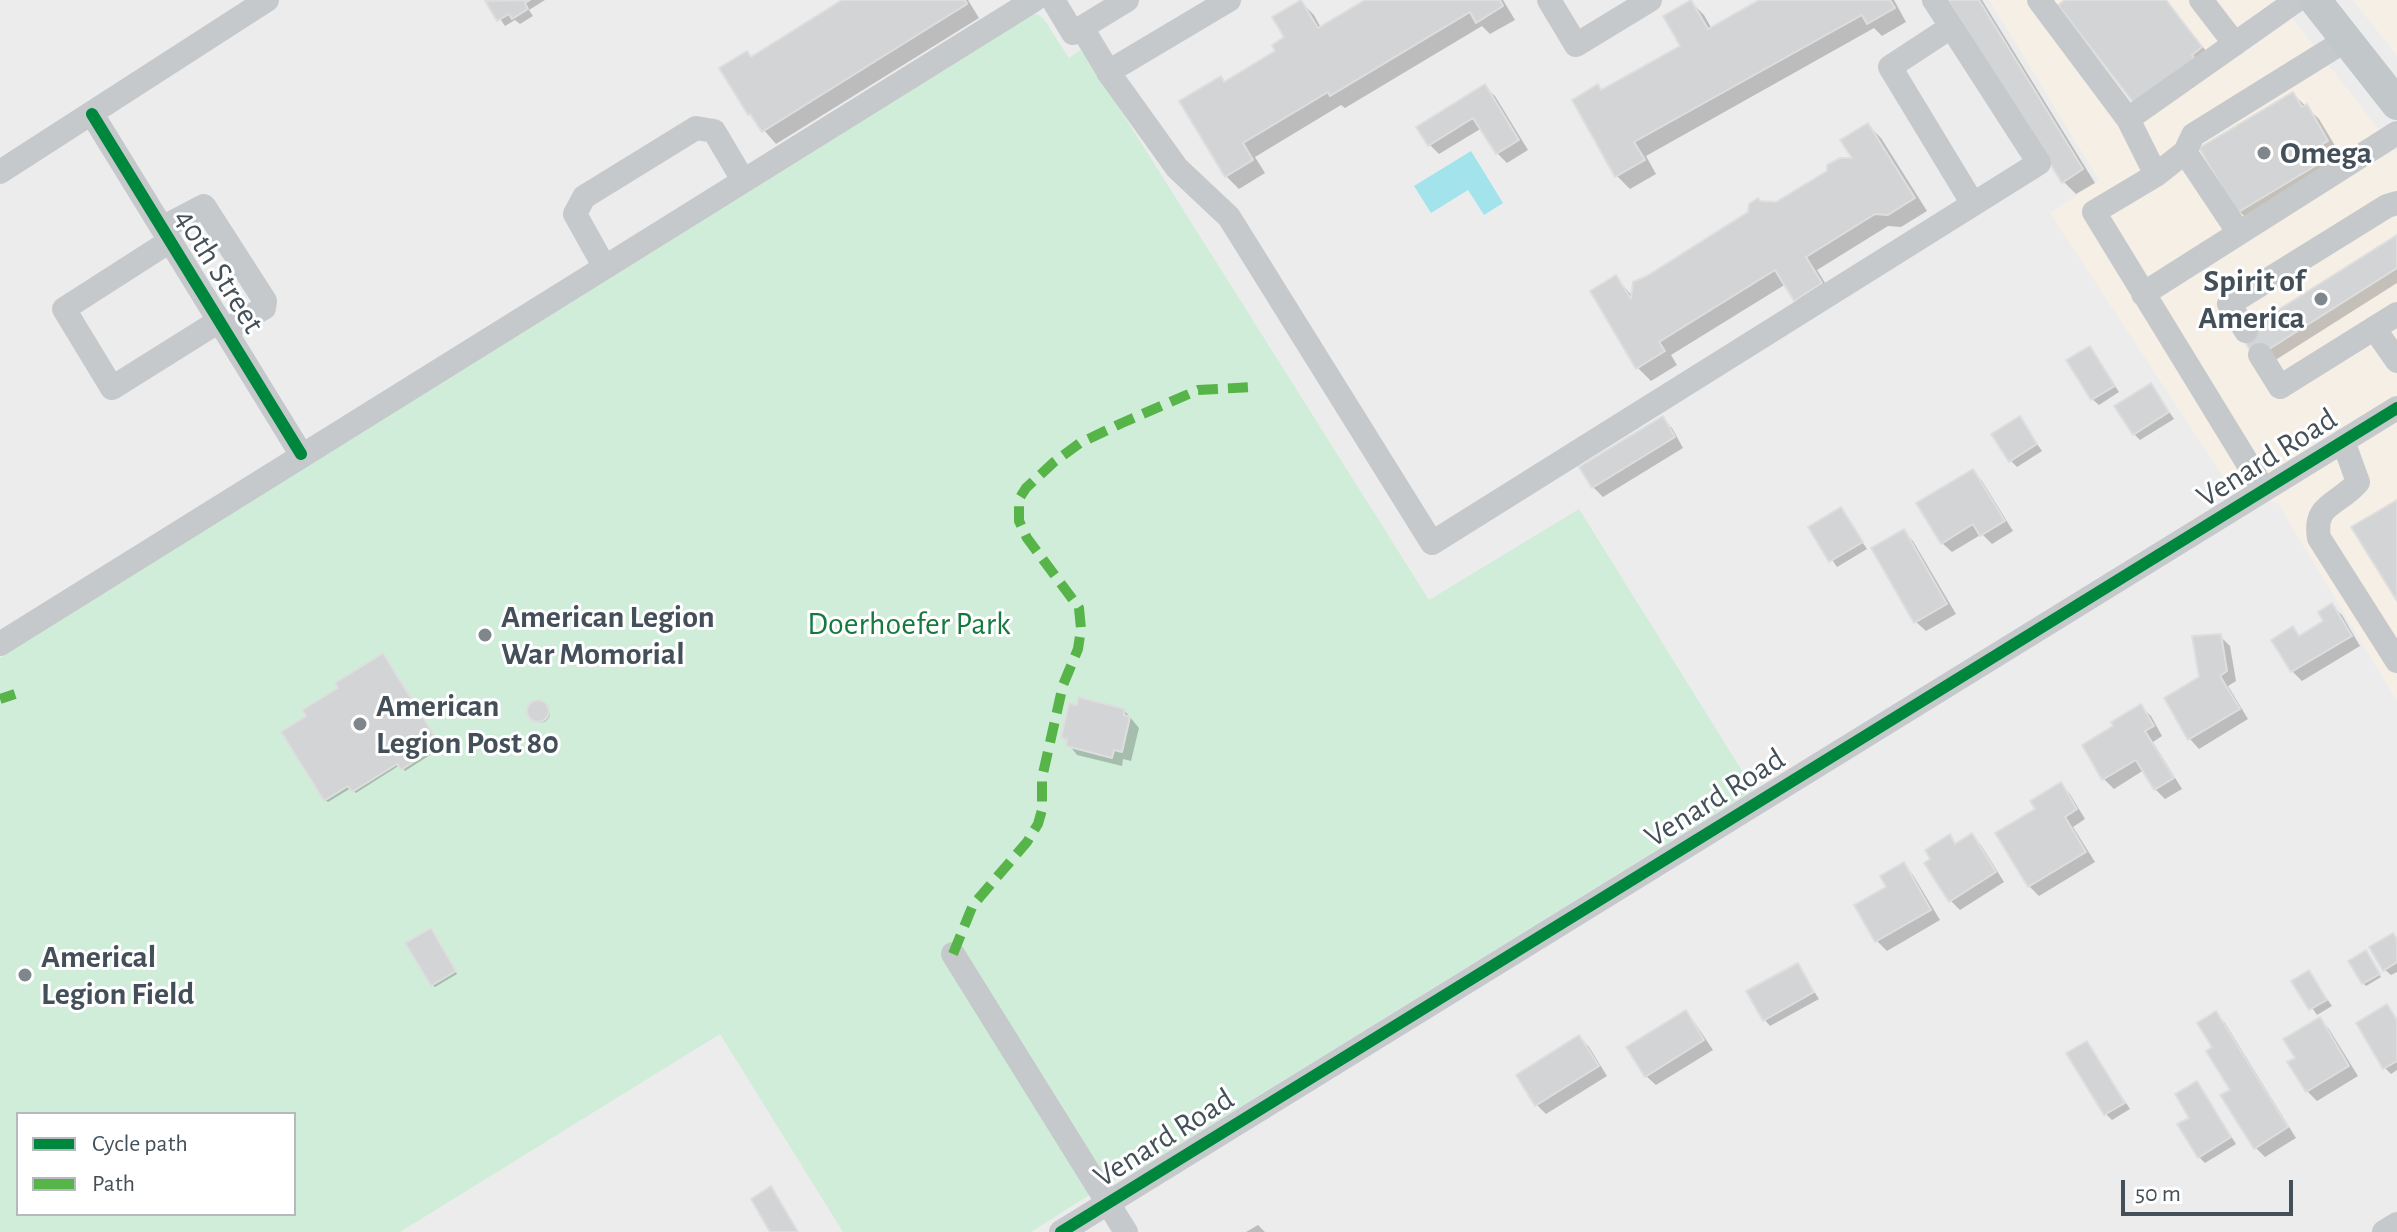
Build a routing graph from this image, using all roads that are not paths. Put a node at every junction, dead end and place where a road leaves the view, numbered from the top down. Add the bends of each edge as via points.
1 (267, 0) edge
2 (1034, 0) edge
3 (1053, 0) edge
4 (1127, 0) edge
5 (1229, 0) edge
6 (1549, 0) edge
7 (1650, 0) edge
8 (1934, 0) edge
9 (2039, 0) edge
10 (2201, 0) edge
11 (2297, 0) edge
12 (2315, 0) edge
13 (1951, 27) junction
14 (1078, 30) junction
15 (2346, 40) junction
16 (2235, 44) junction
17 (1108, 72) junction
18 (2397, 104) edge
19 (92, 114) junction
20 (2128, 119) junction
21 (2397, 133) edge
22 (2185, 152) junction
23 (0, 172) edge
24 (2156, 175) junction
25 (743, 180) junction
26 (1973, 204) junction
27 (2394, 211) edge
28 (2239, 233) junction
29 (166, 235) junction
30 (604, 266) junction
31 (2143, 294) junction
32 (2397, 314) edge
33 (222, 326) junction
34 (2374, 328) junction
35 (2246, 331) dead end
36 (2260, 355) dead end
37 (2397, 361) edge
38 (2397, 408) edge
39 (2343, 441) junction
40 (301, 454) junction
41 (2264, 490) junction
42 (0, 644) edge
43 (2397, 661) edge
44 (953, 954) dead end
45 (1108, 1203) junction
46 (2397, 1224) edge
47 (1061, 1232) edge
48 (1126, 1232) edge
49 (2384, 1232) edge

1 - 19 street
2 - 25 street
3 - 14 street
4 - 14 street
5 - 17 street
6 - 7 street via 1576,45
8 - 13 street
9 - 20 street
10 - 16 street
11 - 16 street
12 - 15 main road
13 - 26 street via 1890,67
13 - 26 street via 2039,163
14 - 17 street
15 - 18 main road
15 - 22 street via 2193,135
16 - 20 street
17 - 26 street via 1177,168 1229,217 1432,543
19 - 23 street
19 - 29 street, 40th Street
20 - 24 street
21 - 28 street
22 - 24 street
22 - 28 street
24 - 31 street via 2094,212
25 - 30 street
25 - 30 street via 714,131 704,127 634,166 584,197 575,214
27 - 35 street via 2229,304
28 - 31 street
29 - 33 street, 40th Street
29 - 33 street via 204,206 265,301 264,308
29 - 33 street via 64,309 112,388
30 - 40 street
31 - 41 street
32 - 34 street
33 - 40 street, 40th Street
34 - 36 street via 2280,387
34 - 37 street
38 - 39 street, Venard Road
39 - 41 street, Venard Road
39 - 43 street via 2358,482 2321,512 2319,538
40 - 42 street
41 - 45 street, Venard Road
44 - 45 street
45 - 47 street, Venard Road
45 - 48 street
46 - 49 street

